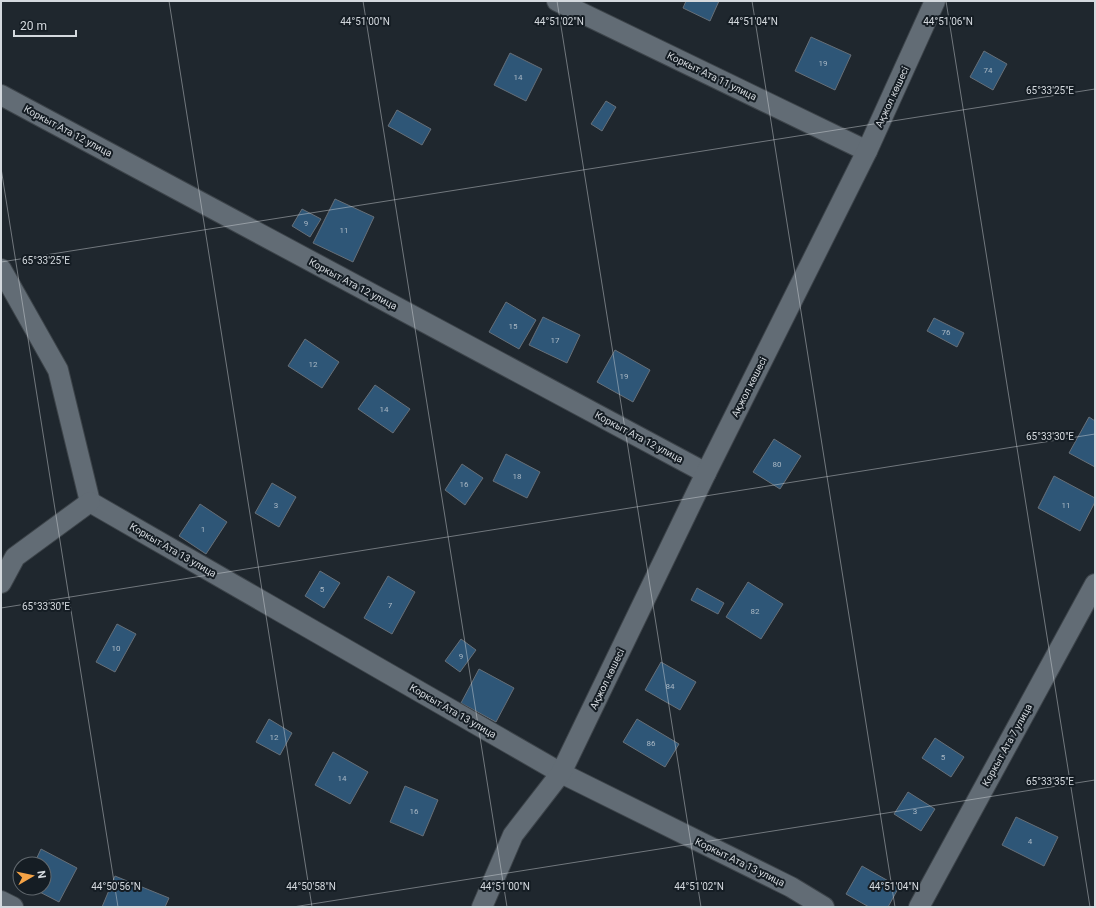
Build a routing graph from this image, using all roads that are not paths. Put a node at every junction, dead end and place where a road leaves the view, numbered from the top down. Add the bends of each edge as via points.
1 (557, 1) edge
2 (935, 1) edge
3 (1, 95) edge
4 (867, 151) junction
5 (1, 269) edge
6 (706, 473) junction
7 (90, 502) junction
8 (1, 583) edge
9 (1095, 584) edge
10 (561, 774) junction
11 (1, 901) edge
12 (13, 907) edge
13 (482, 907) edge
14 (824, 907) edge
15 (919, 907) edge

1 - 4 street, Коркыт Ата 11 улица
2 - 4 street, Ақжол көшесі
3 - 6 street, Коркыт Ата 12 улица
4 - 6 street, Ақжол көшесі
5 - 7 street via 58,370
6 - 10 street, Ақжол көшесі
7 - 8 street via 16,557
7 - 10 street, Коркыт Ата 13 улица
9 - 15 street, Коркыт Ата 7 улица
10 - 13 street, Ақжол көшесі via 513,835
10 - 14 street, Коркыт Ата 13 улица via 791,887
11 - 12 street

